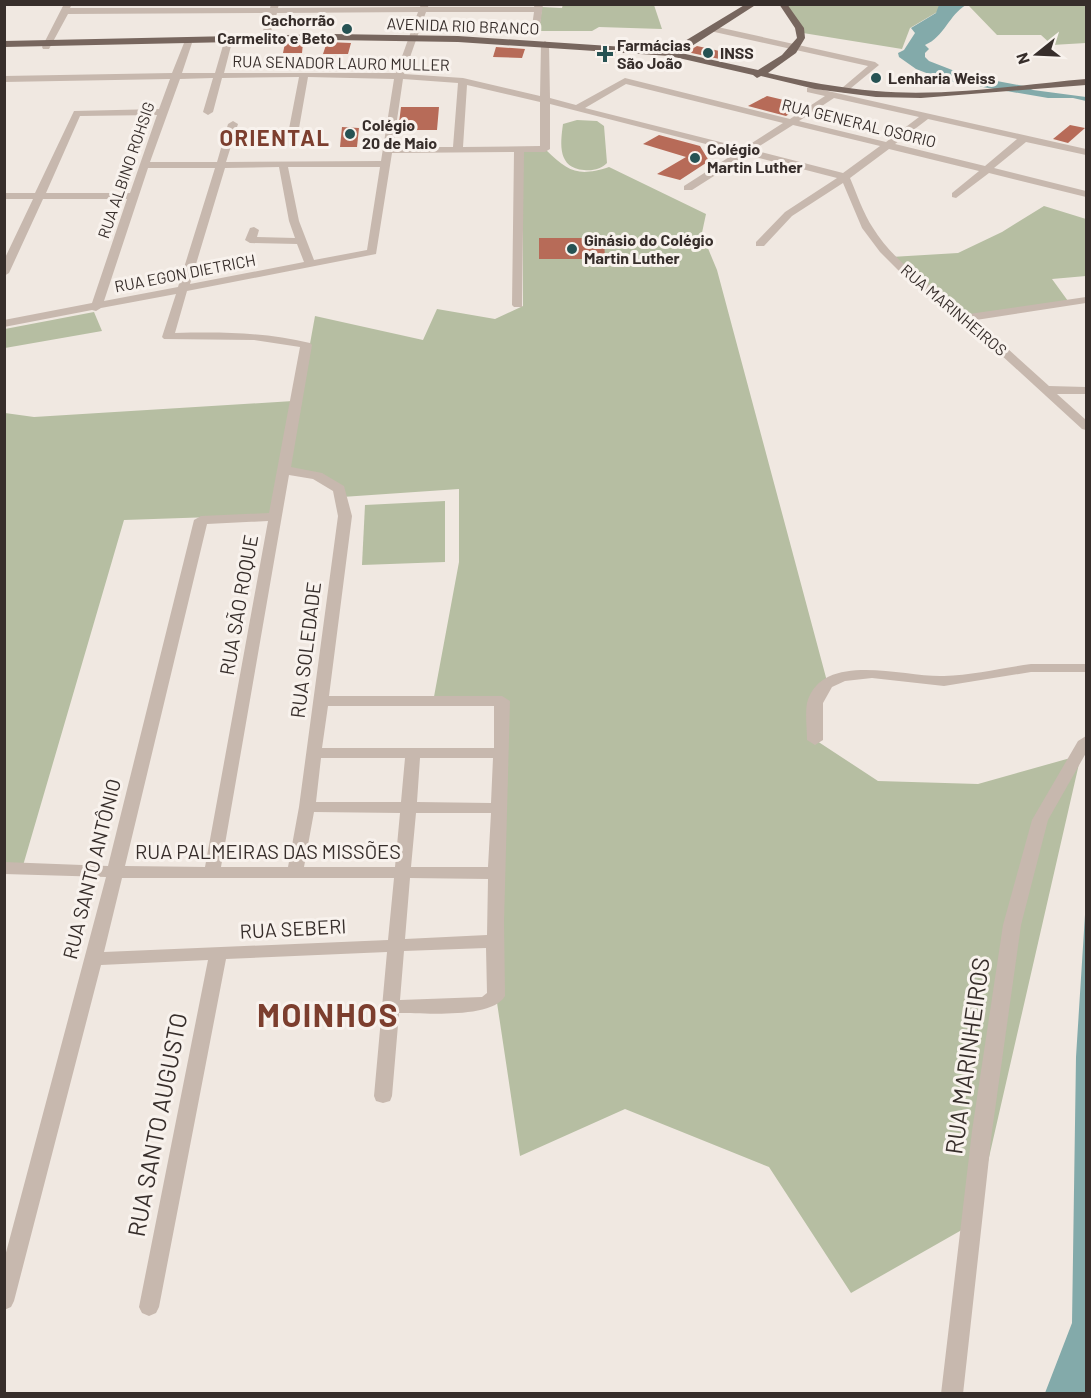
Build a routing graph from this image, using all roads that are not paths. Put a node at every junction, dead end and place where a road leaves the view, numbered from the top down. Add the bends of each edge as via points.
1 (753, 4) edge
2 (783, 4) edge
3 (274, 7) edge
4 (349, 7) edge
5 (425, 7) edge
6 (539, 7) edge
7 (66, 8) edge
8 (162, 8) edge
9 (536, 26) dead end
10 (712, 29) junction
11 (265, 38) junction
12 (412, 39) junction
13 (228, 42) junction
14 (188, 43) junction
15 (4, 46) edge
16 (46, 46) junction
17 (545, 46) junction
18 (797, 48) junction
19 (670, 55) junction
20 (304, 74) junction
21 (758, 74) junction
22 (176, 76) junction
23 (218, 76) junction
24 (399, 76) junction
25 (4, 79) edge
26 (463, 81) junction
27 (1086, 82) edge
28 (812, 88) junction
29 (844, 92) junction
30 (833, 95) junction
31 (545, 100) junction
32 (578, 108) junction
33 (163, 112) junction
34 (208, 112) dead end
35 (913, 112) junction
36 (928, 115) junction
37 (792, 122) junction
38 (233, 124) dead end
39 (292, 134) dead end
40 (1026, 138) junction
41 (887, 145) junction
42 (389, 150) junction
43 (458, 150) junction
44 (519, 150) junction
45 (745, 152) junction
46 (1086, 152) edge
47 (386, 164) junction
48 (146, 165) junction
49 (222, 165) junction
50 (283, 165) junction
51 (986, 170) junction
52 (845, 177) junction
53 (688, 188) dead end
54 (1086, 194) edge
55 (956, 195) dead end
56 (4, 196) edge
57 (133, 196) junction
58 (38, 197) junction
59 (254, 230) dead end
60 (301, 241) junction
61 (760, 244) dead end
62 (310, 265) junction
63 (4, 273) edge
64 (184, 290) junction
65 (1086, 300) edge
66 (518, 305) dead end
67 (96, 308) junction
68 (967, 318) junction
69 (4, 324) edge
70 (1048, 390) junction
71 (1086, 390) edge
72 (1086, 426) edge
73 (285, 470) junction
74 (276, 517) junction
75 (1086, 668) edge
76 (320, 701) junction
77 (815, 740) dead end
78 (1086, 741) edge
79 (314, 753) junction
80 (414, 753) junction
81 (502, 753) junction
82 (307, 807) junction
83 (407, 807) junction
84 (499, 808) junction
85 (4, 868) edge
86 (212, 872) junction
87 (115, 873) junction
88 (295, 873) junction
89 (496, 873) junction
90 (403, 874) junction
91 (494, 941) junction
92 (396, 945) junction
93 (218, 953) junction
94 (94, 959) junction
95 (391, 1007) junction
96 (382, 1096) dead end
97 (4, 1301) edge
98 (149, 1307) dead end
99 (952, 1394) edge

1 - 10 main road
2 - 18 main road via 801,34
3 - 4 street
3 - 8 street
3 - 11 street
4 - 5 street
5 - 6 street
5 - 12 street
6 - 9 street
7 - 8 street
7 - 16 street
10 - 18 street
10 - 19 main road
11 - 12 main road, AVENIDA RIO BRANCO
11 - 16 main road, AVENIDA RIO BRANCO
12 - 13 main road, AVENIDA RIO BRANCO
12 - 17 main road, AVENIDA RIO BRANCO
12 - 24 street
13 - 14 main road, AVENIDA RIO BRANCO
13 - 23 street
14 - 16 main road, AVENIDA RIO BRANCO
14 - 22 street, RUA ALBINO ROHSIG
15 - 16 main road, AVENIDA RIO BRANCO
17 - 19 main road, AVENIDA RIO BRANCO
17 - 31 street
18 - 21 main road
18 - 29 street via 875,65
19 - 21 main road, AVENIDA RIO BRANCO
20 - 23 street, RUA SENADOR LAURO MULLER
20 - 24 street, RUA SENADOR LAURO MULLER
20 - 39 street
21 - 28 main road, AVENIDA RIO BRANCO
22 - 23 street, RUA SENADOR LAURO MULLER
22 - 25 street, RUA SENADOR LAURO MULLER
22 - 33 street, RUA ALBINO ROHSIG
23 - 34 street
24 - 26 street, RUA SENADOR LAURO MULLER
24 - 42 street
26 - 31 street, RUA SENADOR LAURO MULLER
26 - 43 street
27 - 29 main road via 895,98
28 - 29 main road
28 - 30 street, AVENIDA RIO BRANCO
29 - 35 street, AVENIDA RIO BRANCO
30 - 35 street, AVENIDA RIO BRANCO
30 - 37 street
31 - 32 street, RUA SENADOR LAURO MULLER
31 - 44 street via 545,149
32 - 37 street, RUA GENERAL OSORIO via 625,81
32 - 45 street, RUA SENADOR LAURO MULLER
33 - 48 street, RUA ALBINO ROHSIG
33 - 58 street via 76,113
35 - 36 street, AVENIDA RIO BRANCO
36 - 40 street, AVENIDA RIO BRANCO
36 - 41 street
37 - 41 street, RUA GENERAL OSORIO
37 - 45 street
38 - 49 street
40 - 46 street, AVENIDA RIO BRANCO
40 - 51 street
41 - 51 street, RUA GENERAL OSORIO
41 - 52 street
42 - 43 street
42 - 47 street
43 - 44 street
44 - 66 street
45 - 52 street, RUA SENADOR LAURO MULLER
45 - 53 street
47 - 50 street
47 - 62 street, RUA EGON DIETRICH via 372,252
48 - 49 street
48 - 57 street, RUA ALBINO ROHSIG
49 - 50 street
49 - 64 street
50 - 60 street
51 - 54 street, RUA GENERAL OSORIO
51 - 55 street
52 - 61 street via 795,209
52 - 68 street, RUA MARINHEIROS via 867,228 884,250 913,279
56 - 58 street
57 - 58 street
57 - 67 street, RUA ALBINO ROHSIG
58 - 63 street
59 - 60 street via 250,240
60 - 62 street
62 - 64 street, RUA EGON DIETRICH
64 - 67 street, RUA EGON DIETRICH
64 - 73 street, RUA SÃO ROQUE via 168,337 252,335 306,345
65 - 68 street
67 - 69 street, RUA EGON DIETRICH
68 - 70 street, RUA MARINHEIROS
70 - 71 street
70 - 72 street, RUA MARINHEIROS
73 - 74 street, RUA SÃO ROQUE
73 - 76 street, RUA SOLEDADE via 317,476 339,489 345,516
74 - 86 street, RUA SÃO ROQUE
74 - 87 street, RUA SANTO ANTÔNIO via 201,520
75 - 77 street via 1030,668 944,681 872,674 842,677 826,684 815,703
76 - 79 street, RUA SOLEDADE
76 - 81 street via 502,701
78 - 99 street, RUA MARINHEIROS via 1040,820 1012,926 982,1131
79 - 80 street
79 - 82 street, RUA SOLEDADE
80 - 81 street
80 - 83 street
81 - 84 street
82 - 83 street
82 - 88 street, RUA SOLEDADE
83 - 84 street
83 - 90 street
84 - 89 street
85 - 87 street, RUA PALMEIRAS DAS MISSÕES
86 - 87 street, RUA PALMEIRAS DAS MISSÕES
86 - 88 street, RUA PALMEIRAS DAS MISSÕES
87 - 94 street, RUA SANTO ANTÔNIO
88 - 90 street, RUA PALMEIRAS DAS MISSÕES
89 - 90 street, RUA PALMEIRAS DAS MISSÕES
89 - 91 street
90 - 92 street
91 - 92 street, RUA SEBERI
91 - 95 street via 496,996 487,1002
92 - 93 street, RUA SEBERI
92 - 95 street
93 - 94 street, RUA SEBERI
93 - 98 street, RUA SANTO AUGUSTO
94 - 97 street, RUA SANTO ANTÔNIO
95 - 96 street

